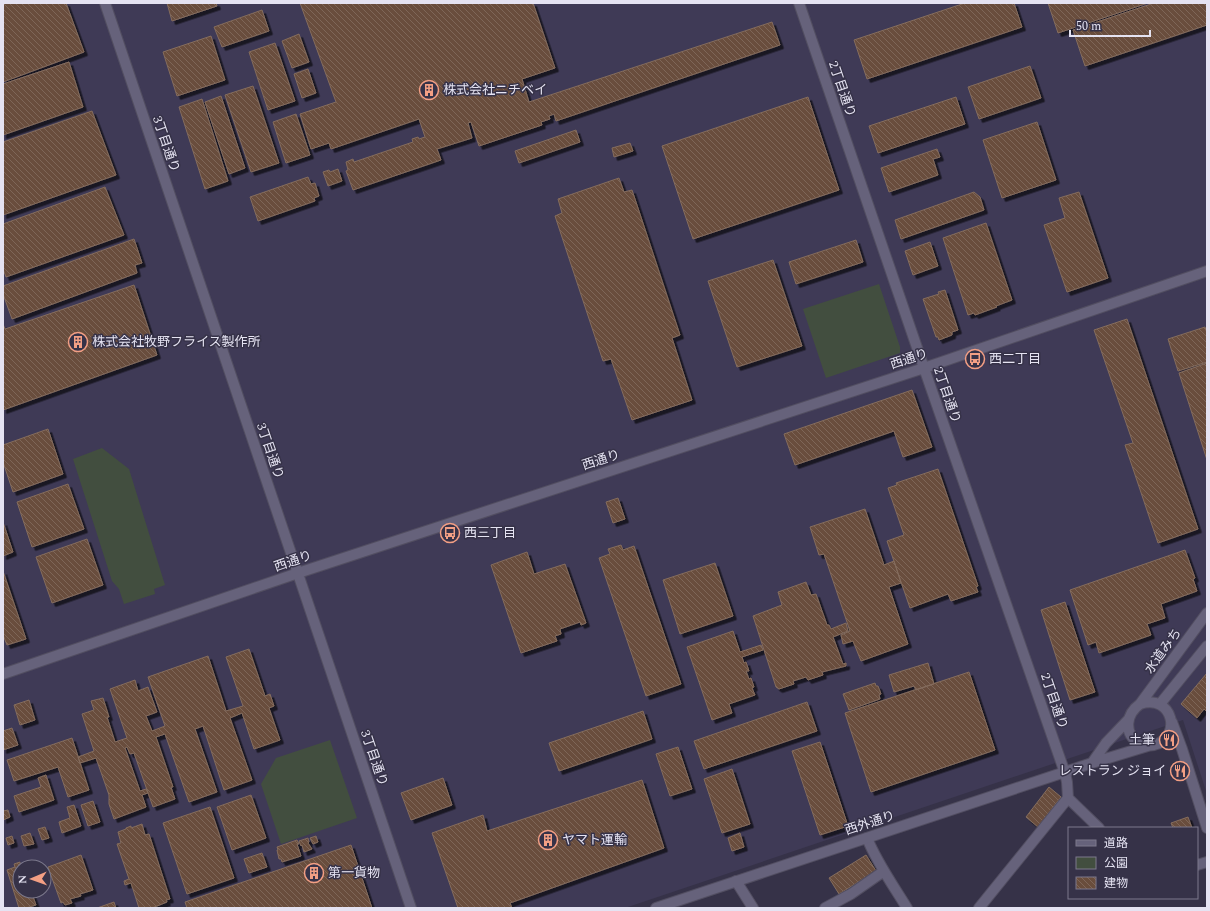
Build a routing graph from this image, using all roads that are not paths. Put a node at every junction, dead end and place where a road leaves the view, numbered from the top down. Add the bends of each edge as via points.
1 (105, 3) edge
2 (799, 3) edge
3 (1207, 271) edge
4 (924, 368) junction
5 (298, 573) junction
6 (1207, 613) edge
7 (1207, 646) edge
8 (3, 674) edge
9 (1140, 704) junction
10 (1160, 704) junction
11 (1128, 719) junction
12 (1171, 720) junction
13 (1165, 740) junction
14 (1151, 746) junction
15 (1182, 749) junction
16 (1092, 763) junction
17 (1065, 773) junction
18 (1068, 798) junction
19 (1098, 827) edge
20 (1207, 828) edge
21 (867, 838) junction
22 (884, 872) junction
23 (736, 880) junction
24 (411, 908) edge
25 (656, 908) edge
26 (753, 908) edge
27 (825, 908) edge
28 (907, 908) edge
29 (979, 908) edge

1 - 5 street, 3丁目通り
2 - 4 street, 2丁目通り
3 - 4 street, 西通り
4 - 5 street, 西通り
4 - 17 street, 2丁目通り
5 - 8 street, 西通り
5 - 24 street, 3丁目通り
6 - 9 street, 水道みち
7 - 10 street
9 - 10 street
9 - 11 street via 1134,708
10 - 12 street via 1168,711
11 - 14 street via 1133,738
11 - 16 street
12 - 13 street via 1171,728
12 - 15 street
13 - 14 street
13 - 15 street
14 - 16 street, 西外通り
15 - 20 street
16 - 17 street, 西外通り
17 - 18 street, 2丁目通り
17 - 21 street, 西外通り
18 - 19 street
18 - 29 street
21 - 22 street
21 - 23 street, 西外通り
22 - 27 street
22 - 28 street
23 - 25 street, 西外通り
23 - 26 street

